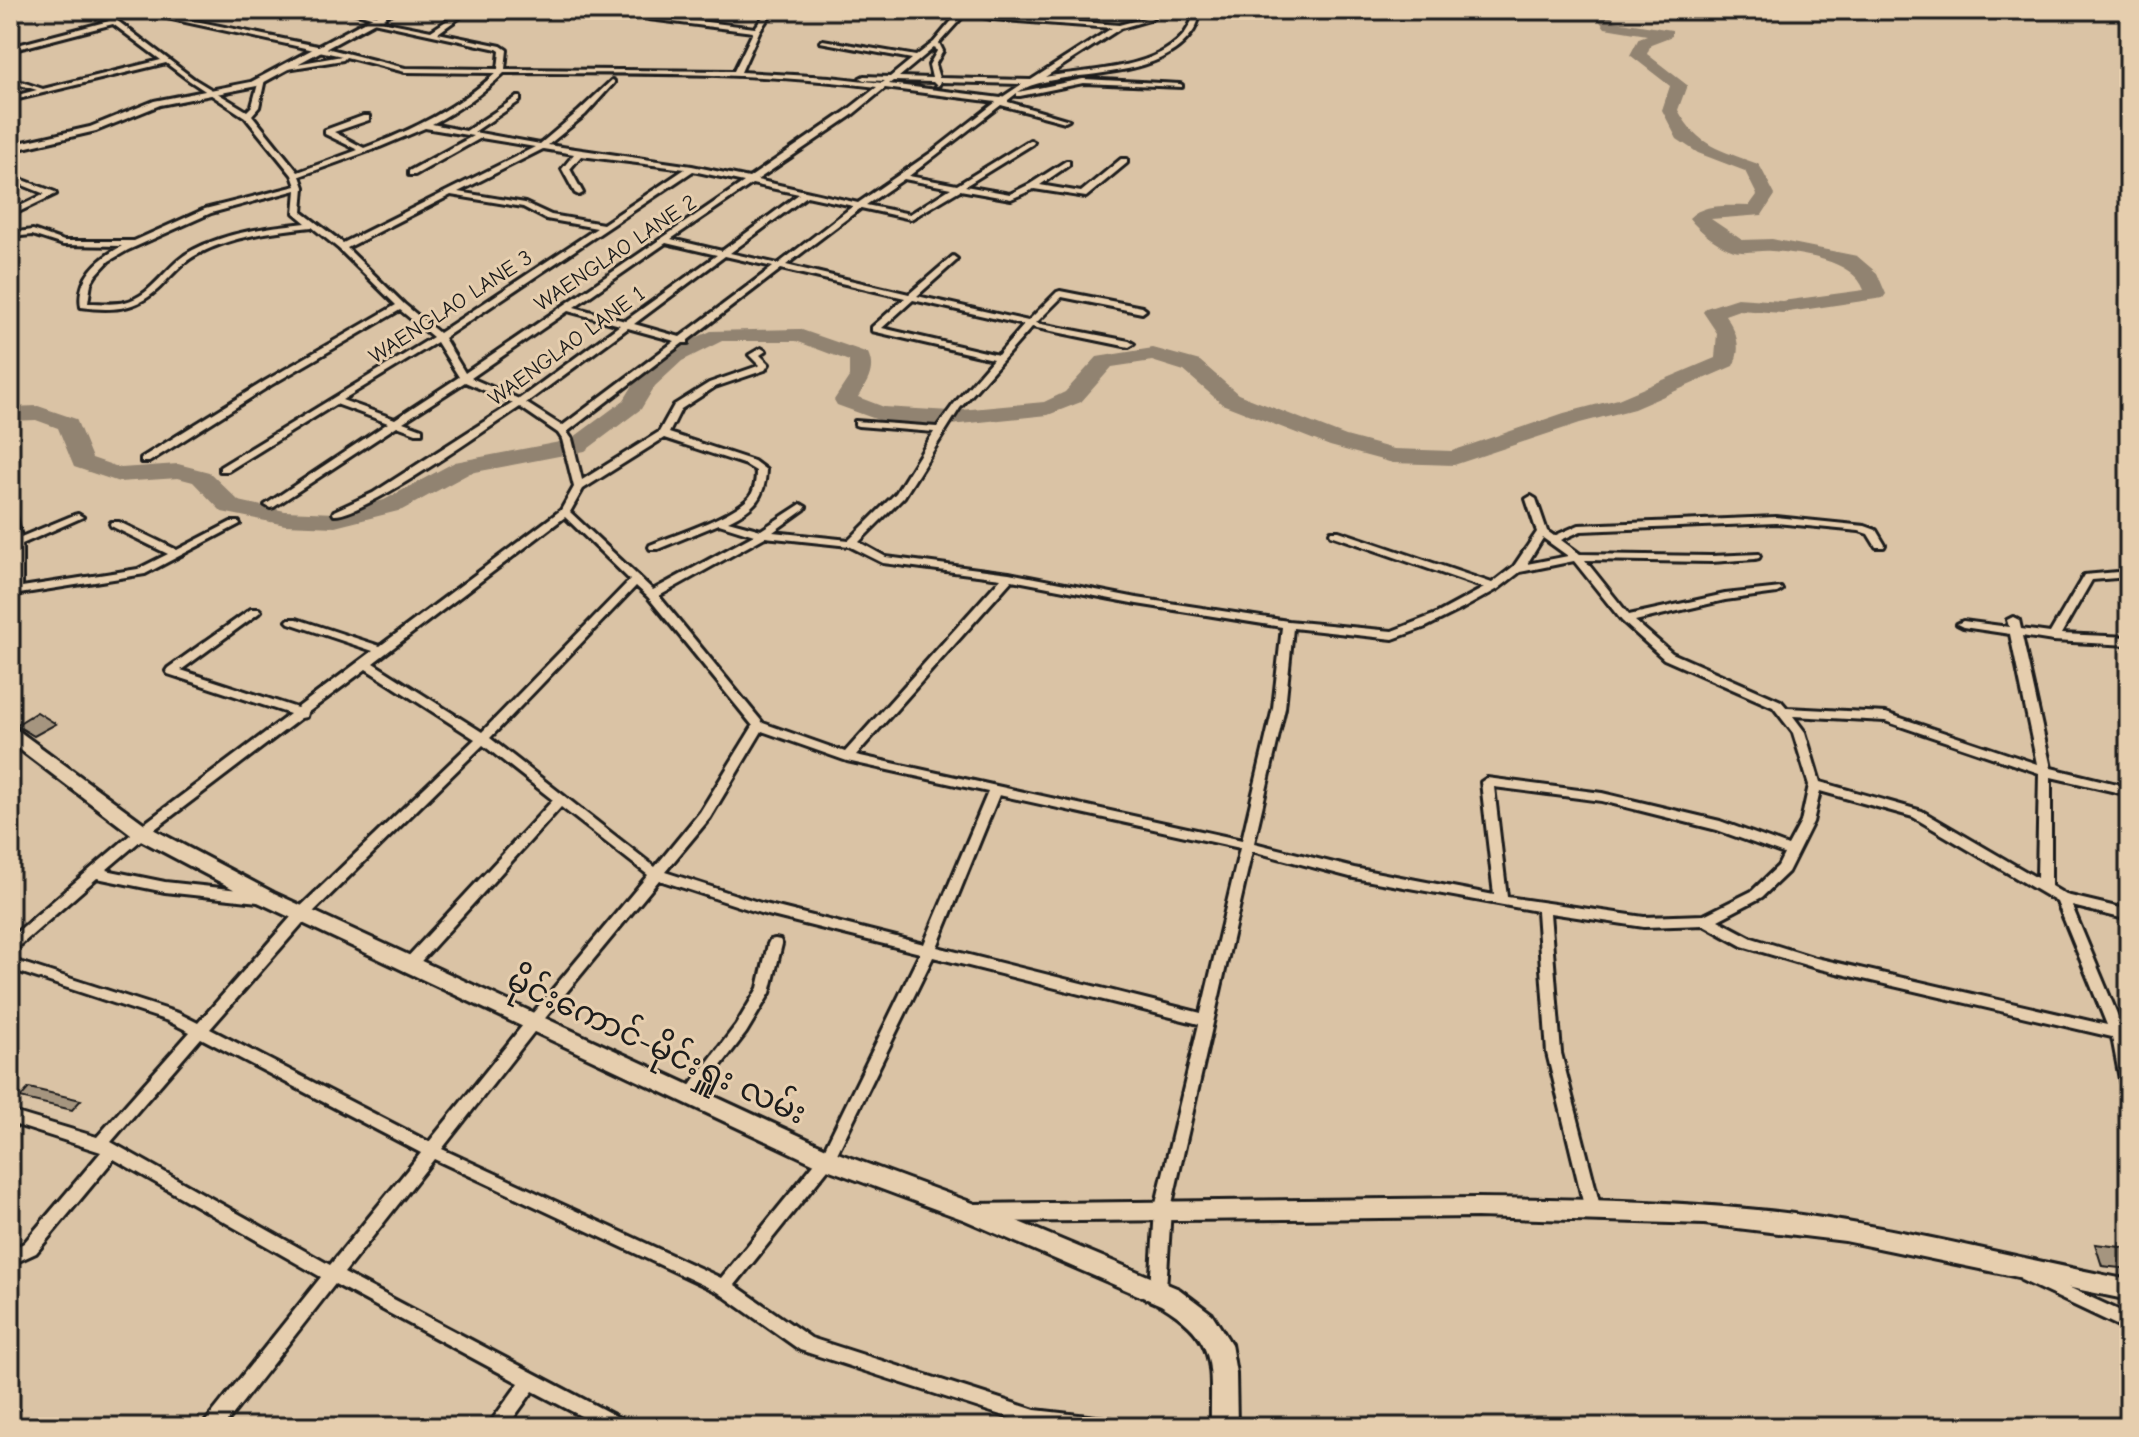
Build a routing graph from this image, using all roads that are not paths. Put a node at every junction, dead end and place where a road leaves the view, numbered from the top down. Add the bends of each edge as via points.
1 (99, 10) edge
2 (133, 10) edge
3 (349, 10) edge
4 (393, 10) edge
5 (467, 10) edge
6 (644, 10) edge
7 (771, 10) edge
8 (963, 10) edge
9 (1162, 10) edge
10 (1199, 10) edge
11 (150, 12) edge
12 (379, 20) junction
13 (113, 22) junction
14 (1119, 27) junction
15 (757, 30) junction
16 (433, 33) junction
17 (823, 42) dead end
18 (936, 43) junction
19 (10, 49) edge
20 (322, 49) junction
21 (353, 56) junction
22 (918, 58) junction
23 (167, 61) junction
24 (287, 67) junction
25 (501, 72) junction
26 (736, 74) junction
27 (895, 78) junction
28 (830, 79) junction
29 (934, 79) junction
30 (10, 80) edge
31 (263, 80) junction
32 (612, 82) dead end
33 (1032, 82) junction
34 (1180, 86) dead end
35 (883, 87) junction
36 (40, 89) junction
37 (211, 93) junction
38 (943, 94) junction
39 (10, 99) edge
40 (517, 99) dead end
41 (1006, 100) junction
42 (248, 115) junction
43 (366, 118) dead end
44 (1065, 120) dead end
45 (423, 125) junction
46 (466, 134) junction
47 (479, 136) junction
48 (1030, 142) dead end
49 (541, 147) junction
50 (13, 149) edge
51 (363, 150) junction
52 (579, 153) junction
53 (1124, 161) dead end
54 (1066, 163) dead end
55 (692, 168) junction
56 (412, 173) dead end
57 (296, 175) junction
58 (10, 177) edge
59 (904, 177) junction
60 (753, 181) junction
61 (1033, 186) junction
62 (300, 187) junction
63 (961, 188) junction
64 (450, 193) junction
65 (579, 193) dead end
66 (806, 193) junction
67 (859, 206) junction
68 (10, 214) edge
69 (312, 225) junction
70 (603, 226) junction
71 (10, 235) edge
72 (664, 240) junction
73 (135, 243) junction
74 (342, 247) junction
75 (722, 254) junction
76 (953, 259) dead end
77 (781, 267) junction
78 (910, 298) junction
79 (401, 306) junction
80 (565, 307) junction
81 (1142, 310) dead end
82 (626, 324) junction
83 (1030, 324) junction
84 (439, 337) junction
85 (685, 341) junction
86 (1129, 344) dead end
87 (761, 351) dead end
88 (999, 358) junction
89 (464, 378) junction
90 (335, 401) junction
91 (520, 403) junction
92 (395, 423) junction
93 (858, 423) dead end
94 (940, 430) junction
95 (419, 431) dead end
96 (663, 434) junction
97 (565, 435) junction
98 (145, 460) dead end
99 (224, 469) dead end
100 (579, 487) junction
101 (1531, 499) dead end
102 (270, 505) dead end
103 (801, 507) dead end
104 (10, 512) edge
105 (565, 512) junction
106 (338, 513) dead end
107 (78, 517) dead end
108 (718, 521) junction
109 (115, 524) dead end
110 (235, 524) dead end
111 (1542, 532) junction
112 (1335, 533) dead end
113 (763, 534) junction
114 (1553, 540) junction
115 (17, 542) junction
116 (852, 543) junction
117 (1880, 545) dead end
118 (654, 547) dead end
119 (177, 554) junction
120 (1755, 556) dead end
121 (1577, 557) junction
122 (1517, 569) junction
123 (2129, 574) edge
124 (1009, 576) junction
125 (636, 580) junction
126 (1490, 586) junction
127 (1777, 590) dead end
128 (13, 594) edge
129 (652, 595) junction
130 (255, 611) dead end
131 (1626, 619) junction
132 (293, 621) dead end
133 (1288, 624) junction
134 (1963, 624) dead end
135 (2014, 625) junction
136 (2053, 637) junction
137 (2129, 641) edge
138 (381, 650) junction
139 (365, 663) junction
140 (1784, 712) junction
141 (302, 714) junction
142 (759, 726) junction
143 (10, 733) edge
144 (483, 738) junction
145 (847, 757) junction
146 (2045, 771) junction
147 (1815, 785) junction
148 (995, 790) junction
149 (2129, 791) edge
150 (560, 800) junction
151 (142, 832) junction
152 (1246, 845) junction
153 (1792, 852) junction
154 (96, 873) junction
155 (655, 874) junction
156 (2044, 888) junction
157 (267, 898) junction
158 (2062, 899) junction
159 (1501, 901) junction
160 (1543, 907) junction
161 (303, 913) junction
162 (2129, 915) edge
163 (1706, 920) junction
164 (775, 944) dead end
165 (10, 946) edge
166 (928, 952) junction
167 (10, 964) edge
168 (408, 966) junction
169 (1206, 1020) junction
170 (532, 1024) junction
171 (200, 1032) junction
172 (2124, 1032) edge
173 (2129, 1090) edge
174 (690, 1096) junction
175 (10, 1117) edge
176 (106, 1147) junction
177 (432, 1151) junction
178 (827, 1159) junction
179 (1163, 1208) junction
180 (1593, 1210) junction
181 (973, 1213) junction
182 (10, 1258) edge
183 (2009, 1267) junction
184 (331, 1274) junction
185 (724, 1287) junction
186 (1158, 1290) junction
187 (2129, 1290) edge
188 (2129, 1323) edge
189 (531, 1380) junction
190 (212, 1427) edge
191 (496, 1427) edge
192 (619, 1427) edge
193 (1114, 1427) edge
194 (1224, 1427) edge

1 - 13 street
2 - 11 street
3 - 12 street
4 - 12 street
5 - 16 street
6 - 15 street via 649,17
7 - 15 street
8 - 14 street
8 - 18 street, WAENGLAO LANE 2
9 - 14 street
10 - 33 street via 1187,38 1164,53 1114,70
11 - 20 street
12 - 16 street
12 - 20 street
13 - 19 street
13 - 23 street
14 - 33 street
15 - 26 street
16 - 25 street via 499,47 504,50
17 - 22 street
18 - 22 street, WAENGLAO LANE 2
18 - 29 street via 940,51 932,65
20 - 21 street
20 - 24 street
21 - 24 street
21 - 25 street via 405,70
22 - 27 street, WAENGLAO LANE 2
23 - 36 street
23 - 37 street
24 - 31 street
25 - 26 street
25 - 45 street via 461,105
26 - 28 street
27 - 28 street
27 - 29 street
27 - 35 street, WAENGLAO LANE 2
28 - 35 street
29 - 33 street
29 - 38 street
30 - 36 street
31 - 37 street
31 - 42 street
32 - 49 street
33 - 41 street
34 - 41 street via 1083,81
35 - 38 street
35 - 60 street, WAENGLAO LANE 2
36 - 39 street
37 - 42 street
37 - 50 street via 157,103 93,129
38 - 41 street
40 - 46 street
41 - 44 street
41 - 59 street
42 - 57 street
43 - 51 street via 328,132
45 - 46 street
45 - 51 street
46 - 47 street
47 - 49 street
47 - 56 street
48 - 63 street
49 - 52 street
49 - 64 street
51 - 57 street
52 - 55 street
52 - 65 street via 566,169
53 - 61 street via 1083,195
54 - 61 street
55 - 60 street
55 - 70 street, WAENGLAO LANE 3
57 - 62 street
58 - 68 street via 52,194
59 - 63 street
59 - 67 street
60 - 66 street
60 - 72 street, WAENGLAO LANE 2
61 - 63 street via 1011,197
62 - 69 street via 298,213
62 - 73 street via 208,211
63 - 67 street via 911,217
64 - 70 street via 525,205 549,217
64 - 74 street
66 - 67 street
66 - 75 street, WAENGLAO LANE 1
67 - 77 street
69 - 73 street via 262,232 195,253 180,260 143,302 84,305 83,288 91,274
69 - 74 street
70 - 84 street, WAENGLAO LANE 3
71 - 73 street via 33,232 63,243
72 - 75 street
72 - 80 street, WAENGLAO LANE 2
74 - 79 street
75 - 77 street
75 - 82 street, WAENGLAO LANE 1
76 - 78 street
77 - 78 street
77 - 85 street
78 - 83 street
78 - 88 street via 875,329
79 - 84 street
79 - 98 street
80 - 82 street
80 - 89 street, WAENGLAO LANE 2
81 - 83 street via 1060,294
82 - 85 street
82 - 91 street, WAENGLAO LANE 1
83 - 86 street
83 - 88 street
84 - 89 street
84 - 90 street, WAENGLAO LANE 3
85 - 97 street
87 - 96 street via 754,355 762,368 712,385 677,407
88 - 94 street
89 - 91 street
89 - 92 street, WAENGLAO LANE 2
90 - 92 street
90 - 99 street, WAENGLAO LANE 3
91 - 97 street
91 - 106 street, WAENGLAO LANE 1 via 377,495
92 - 95 street
92 - 102 street, WAENGLAO LANE 2
93 - 94 street
94 - 116 street via 900,495
96 - 100 street
96 - 108 street via 761,470 762,482 749,507
97 - 100 street
100 - 105 street
101 - 111 street
103 - 113 street
104 - 115 street
105 - 125 street
105 - 138 street
107 - 115 street
108 - 113 street
108 - 118 street
109 - 119 street
110 - 119 street
111 - 114 street
111 - 122 street
112 - 126 street
113 - 116 street
113 - 129 street
114 - 117 street via 1579,528 1776,520 1861,528 1872,532
114 - 121 street
115 - 128 street
116 - 124 street via 883,560
119 - 128 street via 141,572
120 - 121 street
121 - 122 street
121 - 131 street
122 - 126 street
123 - 136 street via 2088,577
124 - 133 street
124 - 145 street
125 - 129 street
125 - 144 street
126 - 133 street via 1393,635
127 - 131 street
129 - 142 street
130 - 141 street via 172,671
131 - 140 street via 1668,656 1777,704
132 - 138 street
133 - 152 street via 1279,708
134 - 135 street
135 - 136 street
135 - 146 street
136 - 137 street
138 - 139 street
139 - 141 street
139 - 144 street
140 - 146 street via 1886,717
140 - 147 street via 1799,732
141 - 151 street
142 - 145 street
142 - 155 street via 705,815
143 - 151 main road, မိုင်းကောင်-မိုင်းရှူး လမ်း
144 - 150 street
144 - 161 street
145 - 148 street
146 - 149 street
146 - 156 street
147 - 153 street via 1807,822
147 - 156 street via 1917,814
148 - 152 street
148 - 166 street
150 - 155 street
150 - 168 street
151 - 154 street
151 - 157 main road, မိုင်းကောင်-မိုင်းရှူး လမ်း
152 - 159 street via 1354,873
152 - 169 street
153 - 159 street via 1720,826 1602,797 1487,782
153 - 163 street via 1757,894
154 - 157 street
154 - 165 street
155 - 166 street
155 - 170 street
156 - 158 street
157 - 161 main road, မိုင်းကောင်-မိုင်းရှူး လမ်း
158 - 162 street
158 - 172 street
159 - 160 street
160 - 163 street via 1644,922
160 - 180 street via 1554,1053
161 - 168 main road, မိုင်းကောင်-မိုင်းရှူး လမ်း
161 - 171 street
163 - 172 street via 1747,942 1816,963
164 - 174 street via 765,989
166 - 169 street
166 - 178 street
167 - 171 street via 173,1017
168 - 170 main road, မိုင်းကောင်-မိုင်းရှူး လမ်း
169 - 179 street
170 - 174 main road, မိုင်းကောင်-မိုင်းရှူး လမ်း
170 - 177 street
171 - 176 street
171 - 177 street
172 - 173 street
174 - 178 main road, မိုင်းကောင်-မိုင်းရှူး လမ်း
175 - 176 street
176 - 182 street via 30,1248
176 - 184 street
177 - 184 street
177 - 185 street
178 - 181 main road, မိုင်းကောင်-မိုင်းရှူး လမ်း
178 - 185 street
179 - 180 street
179 - 181 street
179 - 186 street
180 - 183 street via 1750,1219 1873,1235
181 - 186 main road, မိုင်းကောင်-မိုင်းရှူး လမ်း
183 - 187 street
183 - 188 street
184 - 189 street
184 - 190 street
185 - 193 street via 806,1344 1035,1418
186 - 194 main road, မိုင်းကောင်-မိုင်းရှူး လမ်း via 1205,1324 1219,1347
189 - 191 street
189 - 192 street

